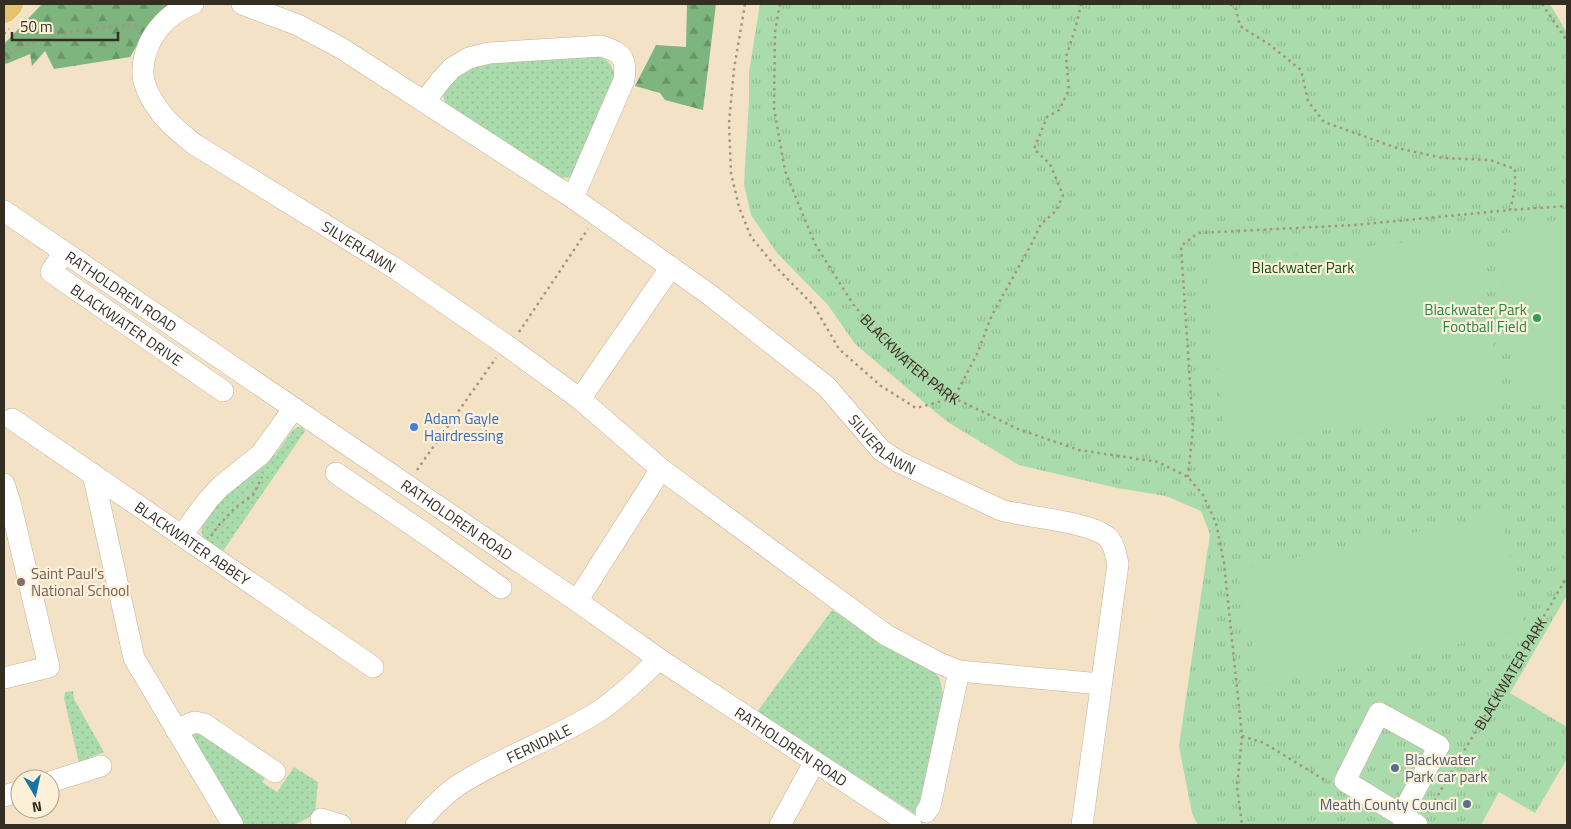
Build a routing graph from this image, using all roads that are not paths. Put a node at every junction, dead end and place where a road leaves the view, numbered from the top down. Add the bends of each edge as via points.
1 (9, 4) edge
2 (193, 4) edge
3 (242, 4) edge
4 (4, 9) edge
5 (425, 101) junction
6 (573, 198) junction
7 (4, 211) edge
8 (64, 252) junction
9 (671, 268) junction
10 (223, 391) dead end
11 (580, 399) junction
12 (294, 408) junction
13 (12, 419) dead end
14 (4, 466) edge
15 (661, 469) junction
16 (336, 473) dead end
17 (93, 474) junction
18 (4, 483) edge
19 (432, 503) junction
20 (413, 525) junction
21 (182, 535) junction
22 (501, 588) dead end
23 (577, 601) junction
24 (659, 659) junction
25 (373, 667) dead end
26 (959, 671) junction
27 (4, 678) edge
28 (1101, 684) junction
29 (176, 730) junction
30 (814, 763) junction
31 (102, 766) dead end
32 (276, 772) dead end
33 (60, 779) edge
34 (1415, 818) edge
35 (321, 819) dead end
36 (918, 819) edge
37 (233, 825) edge
38 (341, 825) edge
39 (416, 825) edge
40 (780, 825) edge
41 (1082, 825) edge

1 - 4 main road
2 - 11 street, SILVERLAWN via 166,20 156,32 146,52 142,72 158,110 173,127 217,159 396,269
3 - 5 street, SILVERLAWN via 298,25
5 - 6 street, SILVERLAWN
5 - 6 street via 452,68 469,58 489,53 601,46 612,50 622,57 626,67 624,80
6 - 9 street, SILVERLAWN
7 - 8 street, RATHOLDREN ROAD
8 - 10 street, BLACKWATER DRIVE via 51,272
8 - 12 street, RATHOLDREN ROAD
9 - 11 street
9 - 28 street, SILVERLAWN via 826,386 881,450 899,462 1001,510 1094,529 1108,536 1118,564
11 - 15 street, SILVERLAWN
12 - 19 street, RATHOLDREN ROAD
12 - 21 street via 275,437 260,454 220,486
13 - 17 street, BLACKWATER ABBEY
14 - 18 street
15 - 23 street
15 - 26 street, SILVERLAWN via 886,635
16 - 20 street
17 - 21 street, BLACKWATER ABBEY
17 - 29 street via 134,658
18 - 27 street via 49,667
19 - 20 street
19 - 23 street, RATHOLDREN ROAD
20 - 22 street
21 - 25 street, BLACKWATER ABBEY
23 - 24 street, RATHOLDREN ROAD
24 - 30 street, RATHOLDREN ROAD
24 - 39 street, FERNDALE via 624,693 596,714 481,771 456,787
26 - 28 street, SILVERLAWN
26 - 36 street via 930,806
28 - 41 street, SILVERLAWN
29 - 32 street via 195,722 204,724
29 - 37 street
30 - 36 street, RATHOLDREN ROAD
30 - 40 street
31 - 33 street
34 - 34 street via 1345,781 1379,713 1439,746
35 - 38 street

